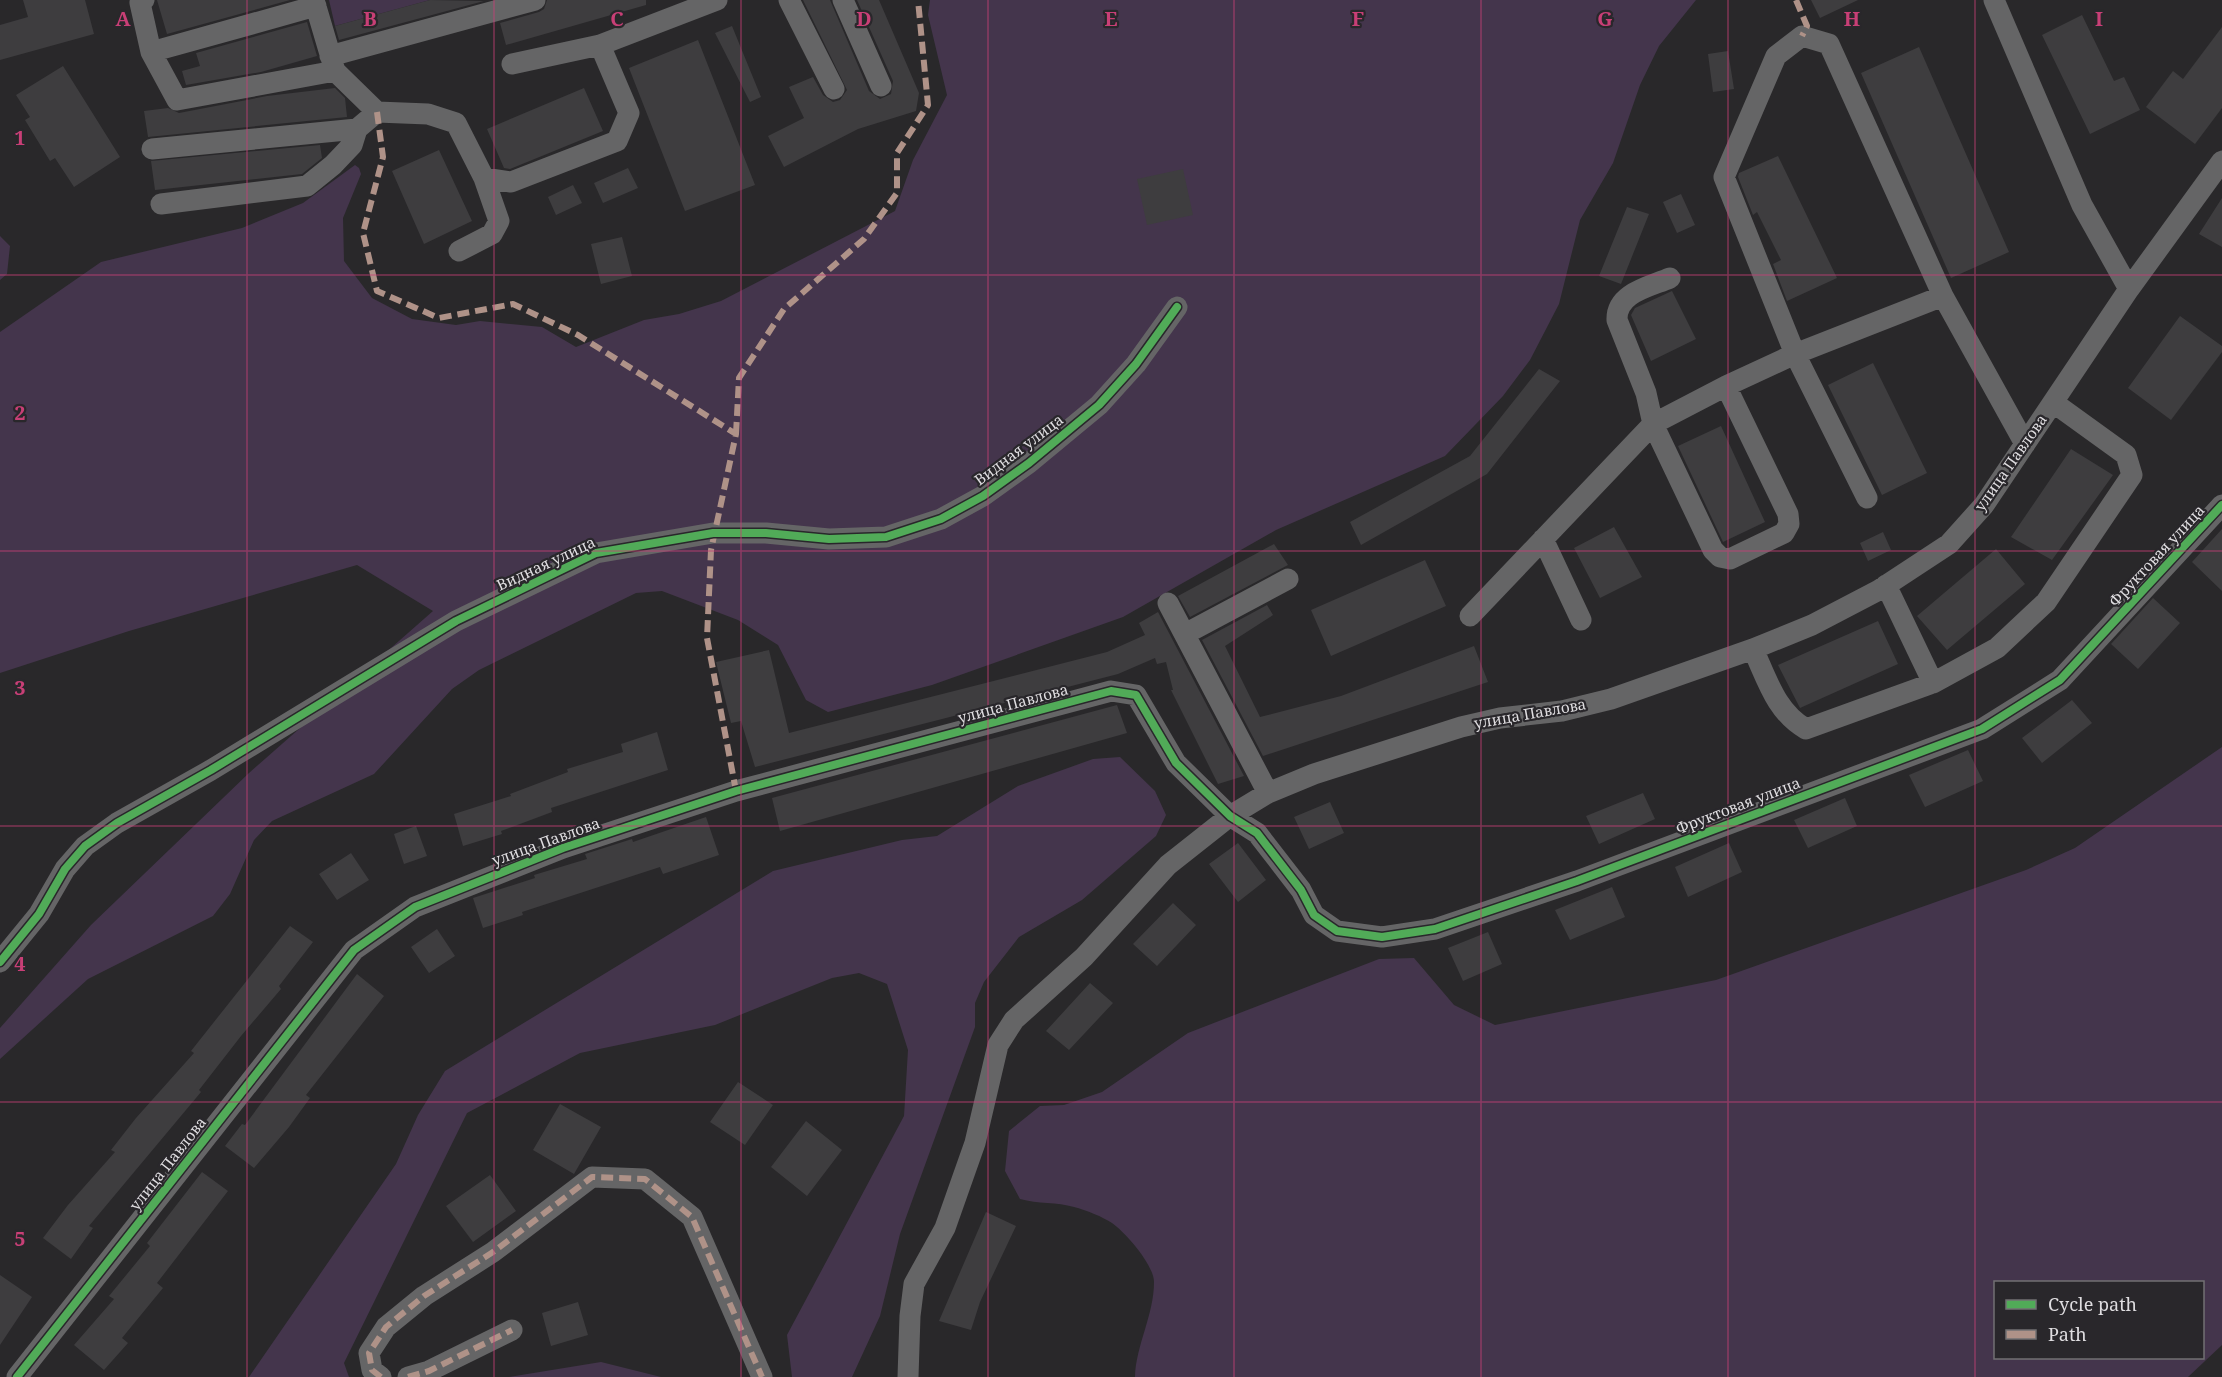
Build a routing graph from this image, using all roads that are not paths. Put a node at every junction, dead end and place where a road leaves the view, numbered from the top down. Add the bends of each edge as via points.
1 (144, 0) edge
2 (535, 0) edge
3 (717, 0) edge
4 (789, 0) edge
5 (843, 0) edge
6 (1994, 0) edge
7 (315, 3) edge
8 (600, 45) junction
9 (151, 52) junction
10 (333, 64) junction
11 (512, 64) dead end
12 (881, 86) dead end
13 (834, 89) dead end
14 (377, 112) junction
15 (357, 129) junction
16 (152, 149) dead end
17 (2222, 161) edge
18 (484, 178) junction
19 (161, 204) dead end
20 (459, 251) dead end
21 (1670, 278) dead end
22 (2129, 290) junction
23 (1943, 296) junction
24 (1177, 307) dead end
25 (1795, 354) junction
26 (1726, 386) junction
27 (2054, 403) junction
28 (1653, 424) junction
29 (2025, 444) junction
30 (1867, 498) dead end
31 (2222, 505) edge
32 (1543, 539) junction
33 (1288, 579) dead end
34 (1886, 585) junction
35 (1168, 603) dead end
36 (1470, 616) dead end
37 (1581, 620) dead end
38 (1185, 634) junction
39 (1753, 649) junction
40 (1933, 683) junction
41 (1268, 793) junction
42 (1230, 816) junction
43 (0, 962) edge
44 (512, 1330) dead end
45 (17, 1377) edge
46 (381, 1377) edge
47 (408, 1377) edge
48 (762, 1377) edge
49 (908, 1377) edge

1 - 9 street via 140,3
2 - 10 street
3 - 8 street
4 - 13 street
5 - 12 street
6 - 22 street via 2082,205
7 - 9 street
7 - 10 street
8 - 11 street
8 - 18 street via 629,113 618,141 511,182
9 - 10 street via 177,100
10 - 14 street
14 - 15 street
14 - 18 street via 428,114 456,123
15 - 16 street
15 - 19 street via 352,145 307,186
17 - 22 street, улица Павлова
18 - 20 street via 499,221 492,234
21 - 28 street via 1622,300 1617,308 1617,320 1646,393
22 - 27 street, улица Павлова
23 - 25 street
23 - 25 street via 1829,44 1802,36 1776,56 1724,177
23 - 29 street
24 - 43 street, Видная улица via 1136,364 1099,405 1020,470 941,519 886,537 829,539 713,533 596,552 456,621 117,823 85,846 64,869 39,914
25 - 26 street
25 - 30 street
26 - 28 street
26 - 28 street via 1788,514 1789,524 1784,533 1730,559 1720,557 1713,550
27 - 29 street, улица Павлова
27 - 40 street via 2126,455 2132,475 2046,602 1997,648
28 - 32 street
29 - 34 street, улица Павлова via 1984,505 1949,544
31 - 42 street, Фруктовая улица via 2060,680 1982,729 1577,881 1435,928 1382,937 1337,931 1314,915 1301,891 1257,833
32 - 36 street
32 - 37 street
33 - 38 street
34 - 39 street, улица Павлова via 1812,625
34 - 40 street
35 - 38 street
38 - 41 street
39 - 40 street via 1782,710 1806,729
39 - 41 street, улица Павлова via 1611,699 1461,727 1314,774
41 - 42 street, улица Павлова
42 - 45 street, улица Павлова via 1176,763 1136,695 1111,691 736,790 562,848 415,907 354,950
42 - 49 street via 1168,865 1084,957 1014,1020 998,1045 975,1143 945,1228 914,1284
44 - 47 street via 429,1371
46 - 48 street via 372,1370 369,1353 386,1327 592,1177 645,1179 692,1217

